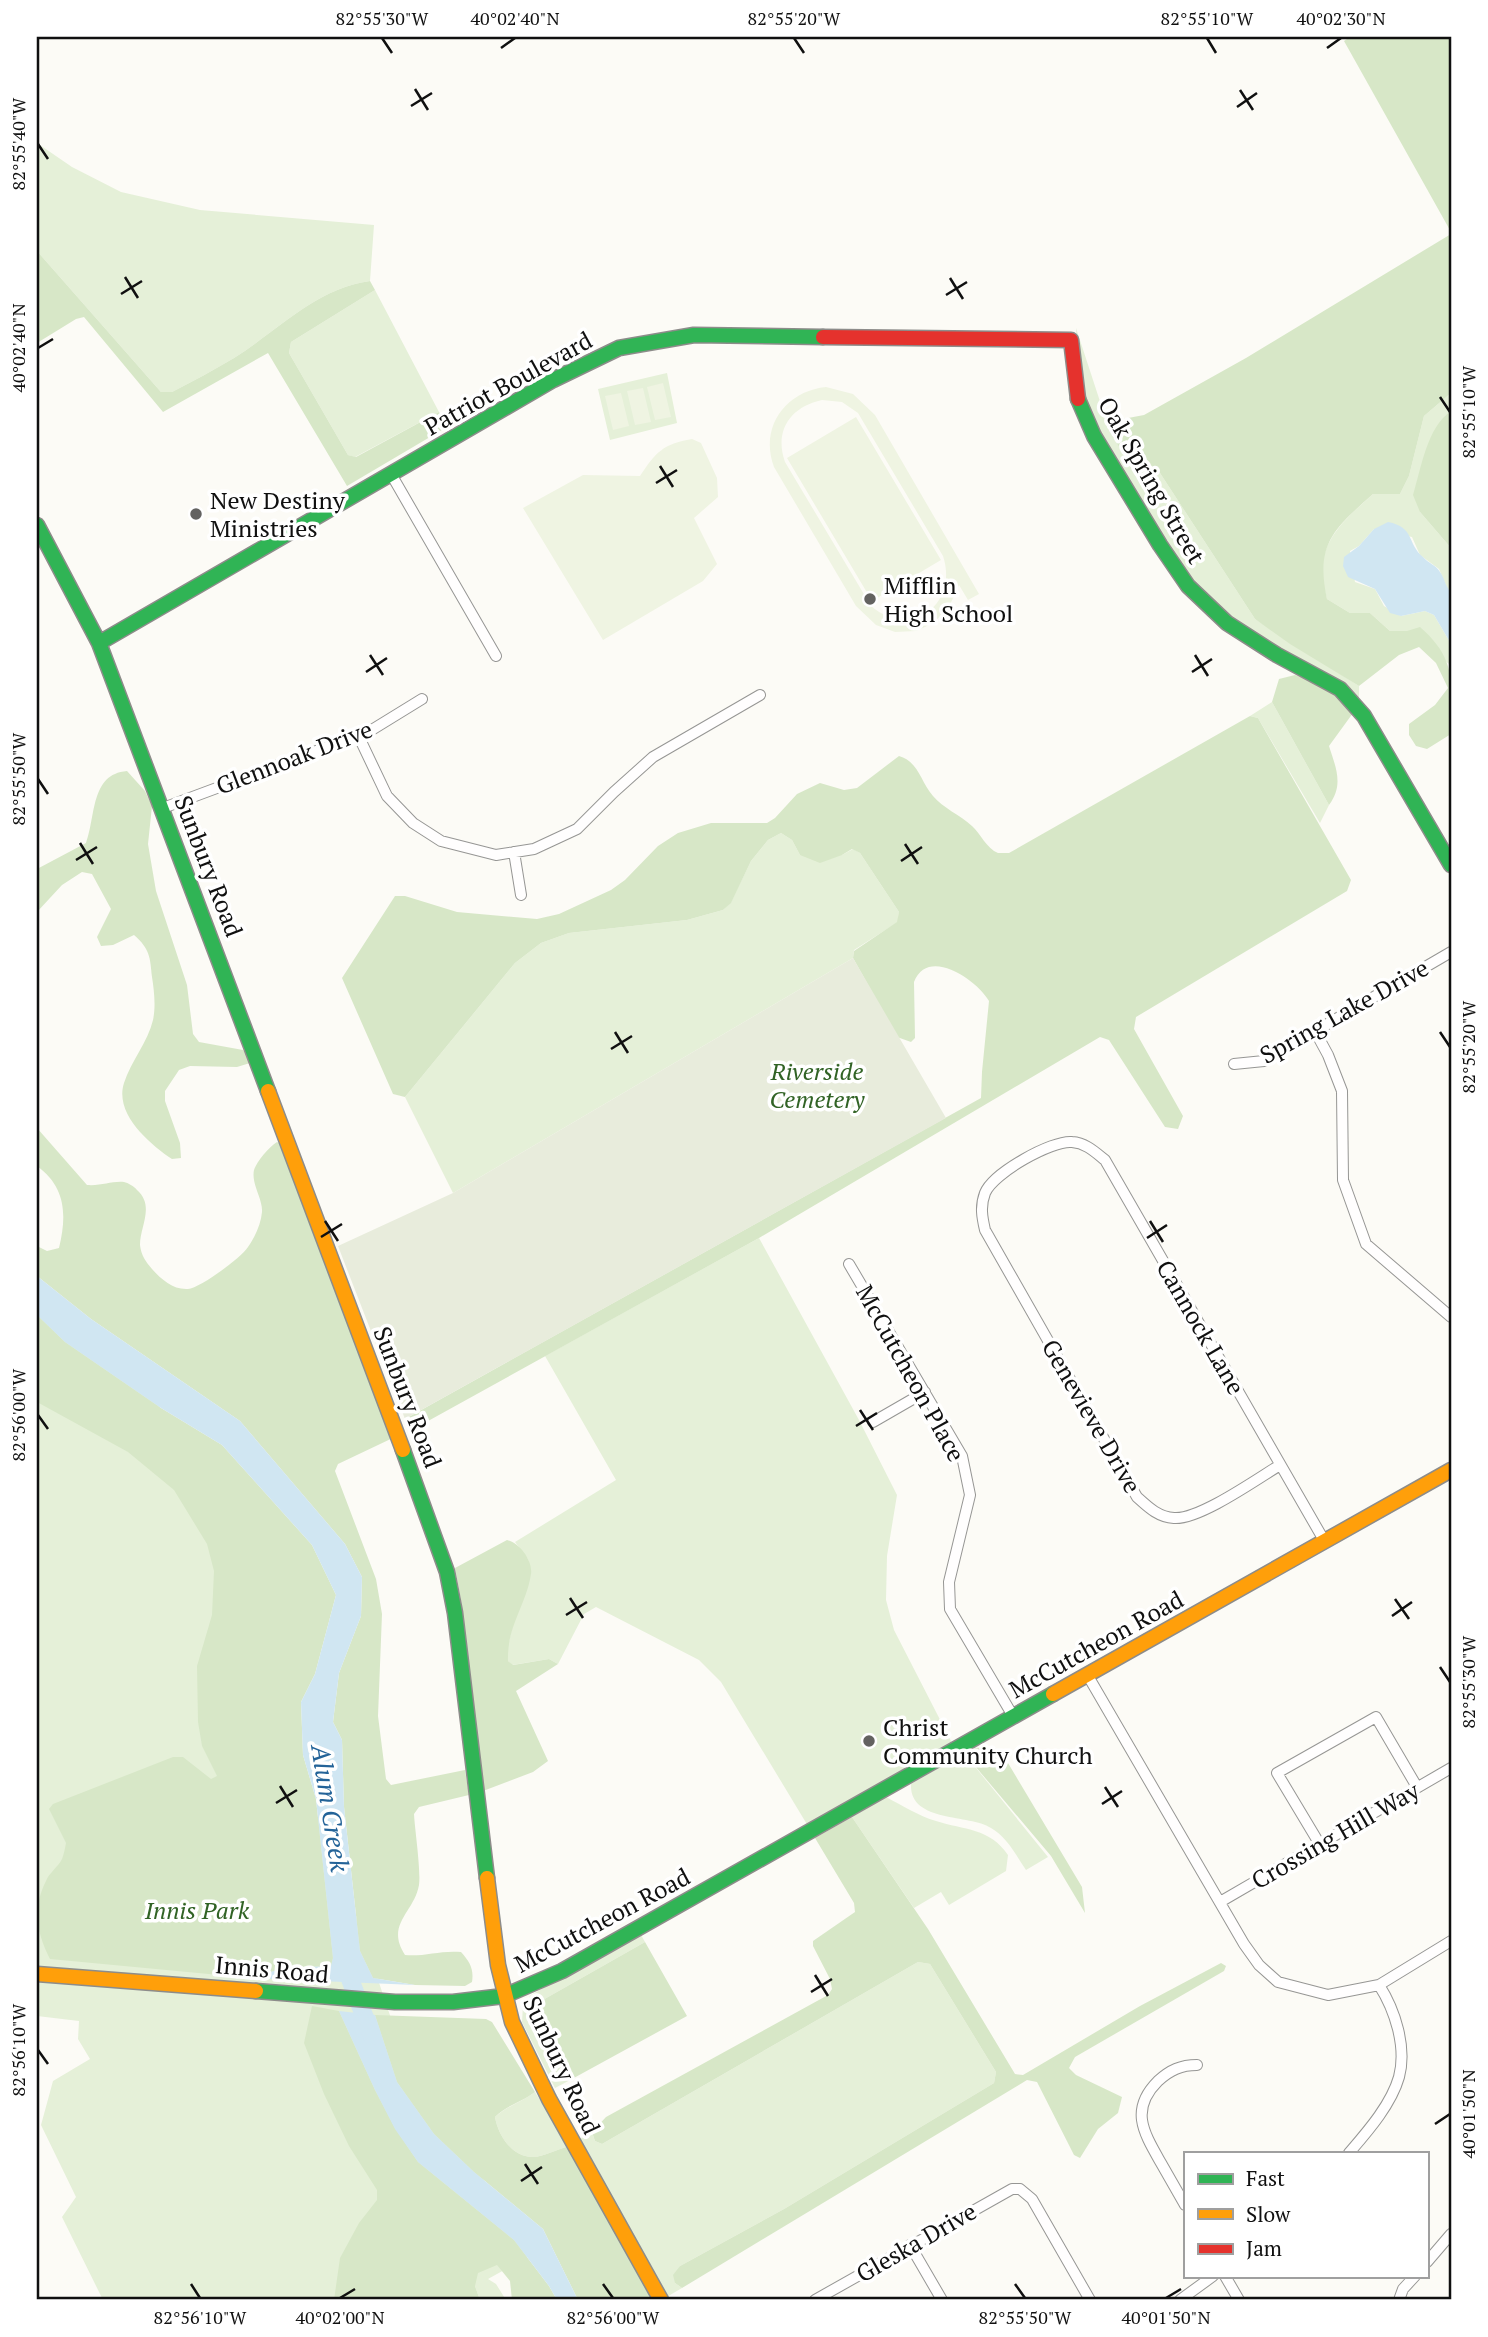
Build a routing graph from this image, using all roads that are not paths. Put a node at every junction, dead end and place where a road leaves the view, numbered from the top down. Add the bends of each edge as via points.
1 (1071, 340) joint
2 (391, 474) junction
3 (37, 525) edge
4 (99, 643) junction
5 (496, 656) dead end
6 (760, 695) dead end
7 (422, 699) dead end
8 (358, 735) junction
9 (163, 808) junction
10 (514, 852) junction
11 (1451, 865) edge
12 (521, 895) dead end
13 (1451, 952) edge
14 (1315, 1031) junction
15 (1234, 1065) dead end
16 (986, 1191) joint
17 (849, 1264) dead end
18 (1451, 1317) edge
19 (925, 1392) junction
20 (873, 1422) dead end
21 (1280, 1465) junction
22 (1451, 1470) edge
23 (1325, 1542) junction
24 (1088, 1676) junction
25 (1013, 1716) junction
26 (1451, 1768) edge
27 (1418, 1787) junction
28 (1319, 1843) junction
29 (1220, 1902) junction
30 (1451, 1941) edge
31 (37, 1974) edge
32 (1379, 1984) junction
33 (504, 1996) junction
34 (1197, 2065) dead end
35 (1350, 2152) edge
36 (1184, 2203) edge
37 (1451, 2234) edge
38 (910, 2245) junction
39 (1428, 2261) edge
40 (1210, 2278) edge
41 (1226, 2278) edge
42 (1413, 2278) edge
43 (661, 2300) edge
44 (815, 2300) edge
45 (942, 2300) edge
46 (1090, 2300) edge
47 (1180, 2300) edge
48 (1239, 2300) edge
49 (1399, 2300) edge

1 - 2 main road, Patriot Boulevard via 694,335 619,348 553,380
1 - 11 main road, Oak Spring Street via 1078,399 1094,436 1188,586 1227,623 1340,689 1364,716
2 - 4 main road, Patriot Boulevard
2 - 5 street
3 - 4 main road, Sunbury Road
4 - 9 main road, Sunbury Road
6 - 10 street via 653,757 577,829 534,849
7 - 8 street, Glennoak Drive
8 - 9 street, Glennoak Drive
8 - 10 street via 387,796 413,823 442,841 496,855
9 - 33 main road, Sunbury Road via 447,1572 461,1647
10 - 12 street
13 - 14 street, Spring Lake Drive
14 - 15 street, Spring Lake Drive via 1264,1060
14 - 18 street via 1342,1091 1343,1181 1366,1244
16 - 21 street, Cannock Lane via 999,1175 1052,1145 1081,1144 1105,1160
16 - 21 street, Genevieve Drive via 981,1210 985,1230 1146,1505 1175,1518 1197,1514
17 - 19 street, McCutcheon Place
19 - 20 street
19 - 25 street, McCutcheon Place via 962,1456 970,1495 948,1583 950,1609
21 - 23 street, Cannock Lane
22 - 23 main road, McCutcheon Road
23 - 24 main road, McCutcheon Road
24 - 25 main road, McCutcheon Road
24 - 29 street
25 - 33 main road, McCutcheon Road via 652,1922 562,1971
26 - 27 street, Crossing Hill Way
27 - 28 street, Crossing Hill Way
27 - 28 street via 1376,1717 1278,1773
28 - 29 street, Crossing Hill Way
29 - 32 street via 1259,1965 1279,1982 1328,1995
30 - 32 street
31 - 33 main road, Innis Road via 395,2002
32 - 35 street via 1401,2037 1399,2077 1378,2118
33 - 43 main road, Sunbury Road via 549,2099
34 - 36 street via 1177,2067 1163,2077 1142,2105 1145,2133
37 - 39 street
38 - 44 street, Gleska Drive
38 - 45 street
38 - 46 street, Gleska Drive via 1005,2191 1020,2189 1032,2199
40 - 47 street
41 - 48 street
42 - 49 street

